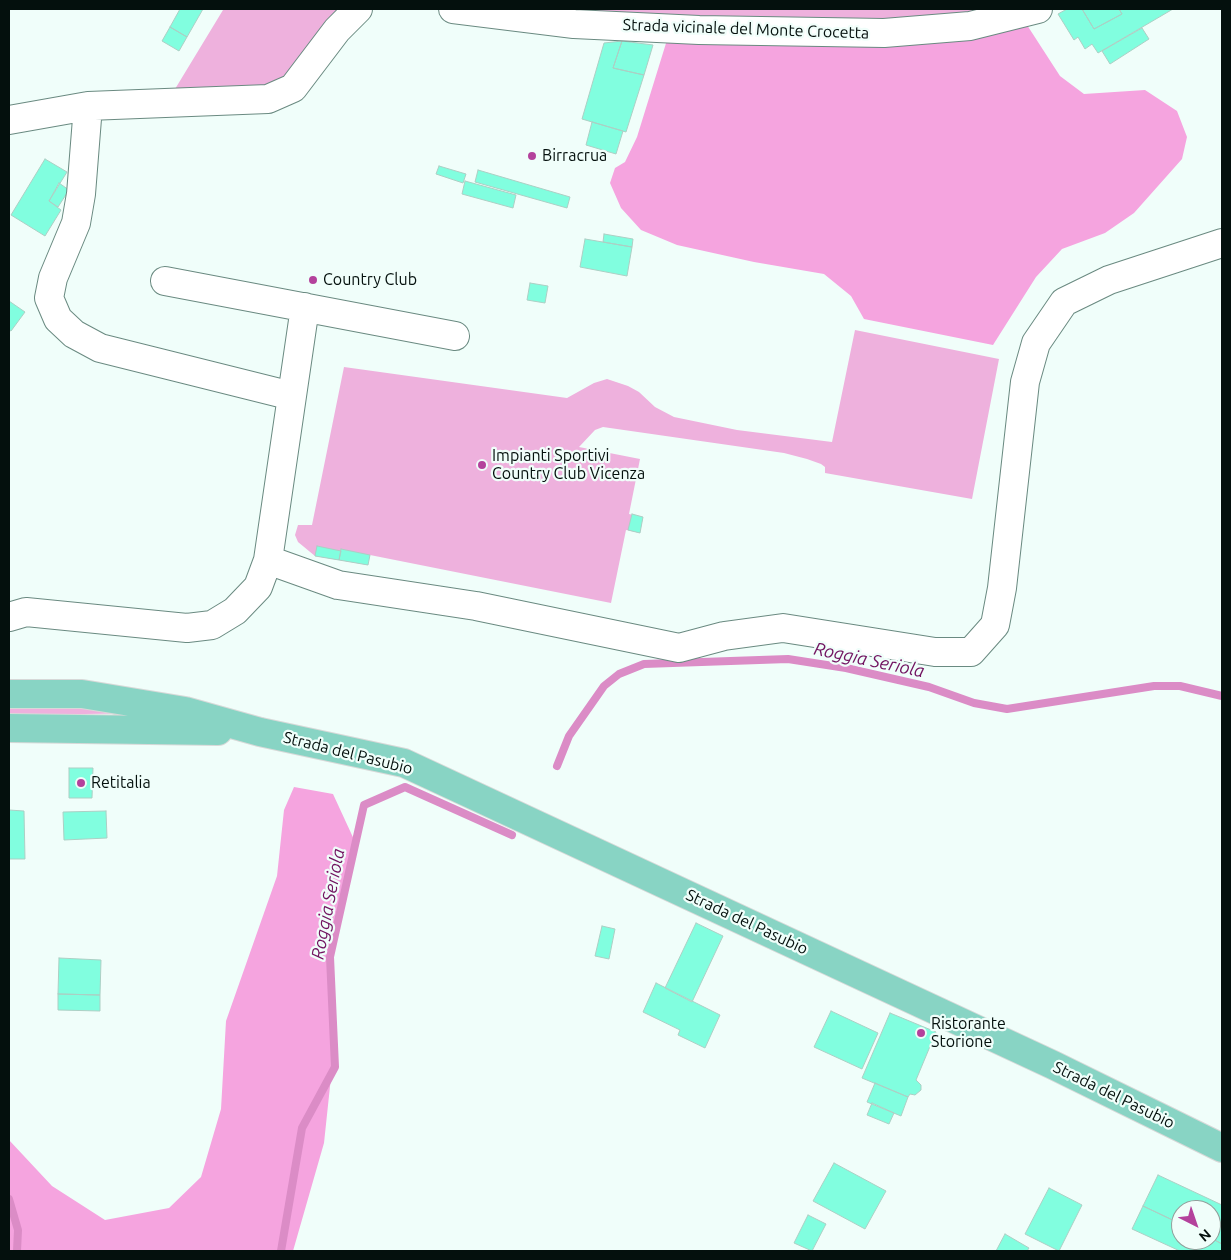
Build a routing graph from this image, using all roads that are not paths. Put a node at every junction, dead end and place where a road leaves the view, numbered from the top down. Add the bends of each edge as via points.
1 (358, 9) edge
2 (453, 9) edge
3 (1038, 9) edge
4 (88, 106) junction
5 (9, 120) edge
6 (1222, 242) edge
7 (165, 281) dead end
8 (305, 307) junction
9 (454, 336) dead end
10 (292, 396) junction
11 (268, 560) junction
12 (9, 617) edge
13 (9, 694) edge
14 (9, 728) edge
15 (260, 732) junction
16 (1222, 1148) edge

1 - 4 street via 337,30 293,88 268,99
2 - 3 street, Strada vicinale del Monte Crocetta via 574,24 884,33 970,26
4 - 5 street
4 - 10 street via 76,222 53,278 49,298 58,319 74,334 100,348
6 - 11 street via 1109,280 1064,302 1036,343 1025,382 996,625 970,652 936,652 783,628 724,636 679,648 476,606 338,585
7 - 8 street
8 - 9 street
8 - 10 street
10 - 11 street
11 - 12 street via 258,588 236,611 212,625 187,628 26,612
13 - 15 main road, Strada del Pasubio via 82,694 185,711
14 - 15 main road, Strada del Pasubio
15 - 16 main road, Strada del Pasubio via 404,763 1053,1064

